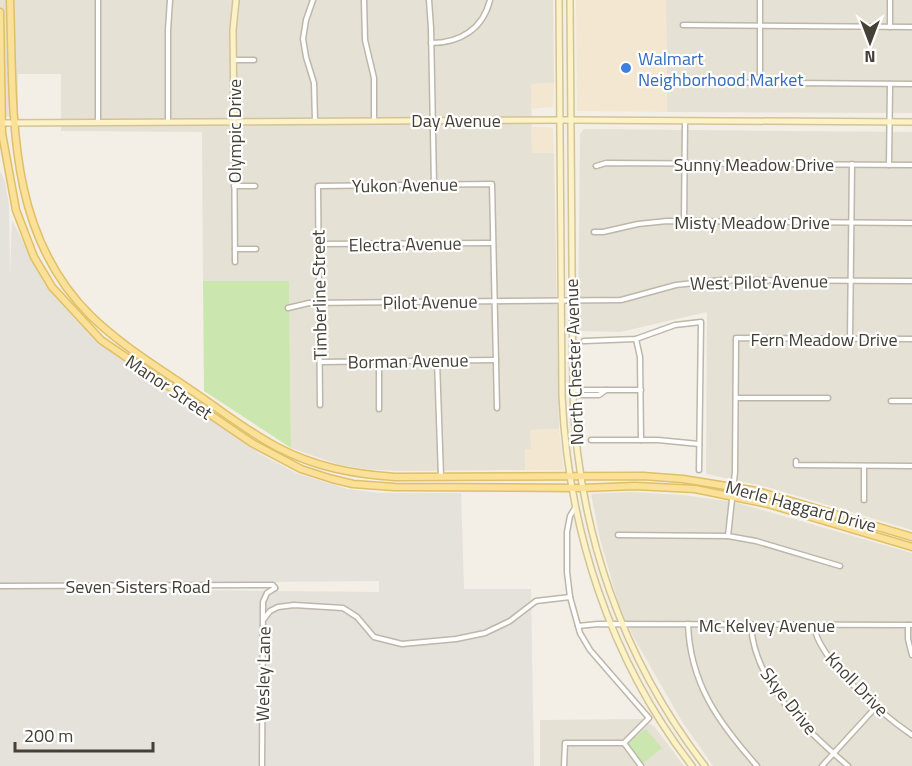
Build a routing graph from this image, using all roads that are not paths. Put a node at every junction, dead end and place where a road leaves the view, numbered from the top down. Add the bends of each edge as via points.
1 (10, 0) edge
2 (98, 0) edge
3 (170, 0) edge
4 (236, 0) edge
5 (313, 0) edge
6 (364, 0) edge
7 (429, 0) edge
8 (490, 0) edge
9 (559, 0) edge
10 (568, 0) edge
11 (760, 0) edge
12 (890, 0) edge
13 (0, 12) edge
14 (683, 25) dead end
15 (760, 26) junction
16 (890, 27) junction
17 (912, 27) edge
18 (431, 43) junction
19 (233, 60) junction
20 (254, 60) dead end
21 (684, 82) dead end
22 (760, 83) junction
23 (890, 84) junction
24 (912, 84) edge
25 (433, 120) junction
26 (560, 120) junction
27 (570, 120) junction
28 (685, 120) junction
29 (315, 121) junction
30 (374, 121) junction
31 (168, 122) junction
32 (234, 122) junction
33 (890, 122) junction
34 (912, 122) edge
35 (1, 123) edge
36 (14, 123) junction
37 (98, 123) junction
38 (685, 163) junction
39 (852, 164) junction
40 (889, 165) junction
41 (912, 165) edge
42 (596, 166) dead end
43 (434, 185) junction
44 (234, 186) junction
45 (255, 186) dead end
46 (318, 186) joint
47 (684, 221) junction
48 (851, 222) junction
49 (912, 223) edge
50 (594, 232) dead end
51 (492, 243) junction
52 (318, 244) junction
53 (235, 249) junction
54 (256, 249) dead end
55 (235, 262) dead end
56 (851, 281) junction
57 (912, 281) edge
58 (493, 301) junction
59 (561, 301) junction
60 (572, 301) junction
61 (319, 303) junction
62 (288, 308) dead end
63 (636, 339) junction
64 (850, 339) junction
65 (912, 339) edge
66 (584, 341) dead end
67 (496, 360) junction
68 (379, 361) junction
69 (437, 361) junction
70 (320, 362) junction
71 (640, 390) junction
72 (573, 393) junction
73 (736, 398) junction
74 (828, 398) dead end
75 (891, 401) dead end
76 (912, 401) edge
77 (320, 405) dead end
78 (497, 408) dead end
79 (379, 409) dead end
80 (591, 440) dead end
81 (641, 440) junction
82 (699, 444) junction
83 (796, 461) dead end
84 (864, 466) junction
85 (912, 466) edge
86 (699, 470) dead end
87 (572, 476) junction
88 (441, 477) junction
89 (581, 477) junction
90 (733, 486) junction
91 (573, 488) junction
92 (583, 488) junction
93 (731, 495) junction
94 (864, 500) dead end
95 (575, 508) junction
96 (618, 535) dead end
97 (728, 536) junction
98 (912, 537) edge
99 (912, 547) edge
100 (840, 566) dead end
101 (0, 586) edge
102 (276, 588) joint
103 (570, 597) junction
104 (264, 619) junction
105 (611, 624) junction
106 (688, 624) junction
107 (622, 625) junction
108 (751, 625) junction
109 (814, 625) junction
110 (910, 625) edge
111 (578, 626) junction
112 (912, 656) edge
113 (876, 707) junction
114 (912, 735) edge
115 (624, 743) junction
116 (834, 753) junction
117 (262, 766) edge
118 (564, 766) edge
119 (641, 766) edge
120 (692, 766) edge
121 (705, 766) edge
122 (757, 766) edge
123 (822, 766) edge
124 (848, 766) edge

1 - 36 main road, Manor Street
2 - 37 street
3 - 31 street
4 - 19 main road, Olympic Drive
5 - 29 street via 303,39 314,84
6 - 30 street via 365,40 374,78
7 - 18 street
8 - 18 street via 484,16 470,33 449,42
9 - 26 main road, North Chester Avenue
10 - 27 main road, North Chester Avenue
11 - 15 street
12 - 16 street
13 - 35 main road, Manor Street
14 - 15 street
15 - 16 street
15 - 22 street
16 - 17 street
18 - 25 street
19 - 20 street
19 - 32 main road, Olympic Drive
21 - 22 street
22 - 23 street
23 - 24 street
23 - 33 street
25 - 26 main road, Day Avenue
25 - 30 main road, Day Avenue
25 - 43 street
26 - 27 main road, Day Avenue
26 - 59 main road, North Chester Avenue
27 - 28 main road, Day Avenue
27 - 60 main road, North Chester Avenue
28 - 33 main road, Day Avenue
28 - 38 street
29 - 30 main road, Day Avenue
29 - 32 main road, Day Avenue
31 - 32 main road, Day Avenue
31 - 37 main road, Day Avenue
32 - 44 street, Olympic Drive
33 - 34 main road, Day Avenue
33 - 40 street
35 - 36 main road, Day Avenue
35 - 91 main road, Manor Street via 16,210 34,257 52,287 101,340 252,443 301,469 353,484
36 - 37 main road, Day Avenue
36 - 88 main road, Manor Street via 26,203 44,254 70,293 111,334 282,450 354,474
38 - 39 street, Sunny Meadow Drive
38 - 42 street, Sunny Meadow Drive
38 - 47 street
39 - 40 street, Sunny Meadow Drive
39 - 48 street
40 - 41 street, Sunny Meadow Drive
43 - 46 street, Yukon Avenue
43 - 51 street, Yukon Avenue via 492,184
44 - 45 street
44 - 53 street, Olympic Drive
46 - 52 street, Timberline Street
47 - 48 street, Misty Meadow Drive
47 - 50 street, Misty Meadow Drive
48 - 49 street, Misty Meadow Drive
48 - 56 street
51 - 52 street, Electra Avenue
51 - 58 street
52 - 61 street, Timberline Street
53 - 54 street
53 - 55 street, Olympic Drive
56 - 57 street, West Pilot Avenue
56 - 60 street, West Pilot Avenue via 707,280 621,300
56 - 64 street
58 - 59 street, Pilot Avenue
58 - 61 street, Pilot Avenue
58 - 67 street
59 - 60 street, Pilot Avenue
59 - 87 main road, North Chester Avenue via 563,418
60 - 72 main road, North Chester Avenue
61 - 62 street, Pilot Avenue
61 - 70 street, Timberline Street
63 - 66 street
63 - 71 street
63 - 82 street via 675,325 701,322
64 - 65 street, Fern Meadow Drive
64 - 73 street, Fern Meadow Drive via 736,338
67 - 69 street, Borman Avenue
67 - 78 street
68 - 69 street, Borman Avenue
68 - 70 street, Borman Avenue
68 - 79 street
69 - 88 street
70 - 77 street, Timberline Street
71 - 72 street via 606,390 599,395
71 - 81 street
72 - 89 main road, North Chester Avenue
73 - 74 street
73 - 90 street
75 - 76 street
80 - 81 street
81 - 82 street
82 - 86 street
83 - 84 street via 796,465
84 - 85 street
84 - 94 street
87 - 88 main road, Manor Street
87 - 89 main road, Manor Street
87 - 91 main road, North Chester Avenue
89 - 90 main road, Merle Haggard Drive via 657,477
89 - 92 main road, North Chester Avenue
90 - 93 street
90 - 98 main road, Merle Haggard Drive
91 - 92 main road, Manor Street
91 - 95 main road, North Chester Avenue
92 - 93 main road, Merle Haggard Drive via 666,486
92 - 107 main road, North Chester Avenue via 595,546
93 - 97 street
93 - 99 main road, Merle Haggard Drive
95 - 103 street via 567,532
95 - 105 main road, North Chester Avenue via 594,581
96 - 97 street
97 - 100 street
101 - 102 street, Seven Sisters Road
102 - 104 street, Wesley Lane via 264,599
103 - 104 street via 536,601 510,621 485,633 402,644 374,637 344,608 278,607
103 - 111 street
104 - 117 street, Wesley Lane
105 - 107 street, Mc Kelvey Avenue
105 - 111 street, Mc Kelvey Avenue
105 - 120 main road, North Chester Avenue via 650,703
106 - 107 street, Mc Kelvey Avenue
106 - 108 street, Mc Kelvey Avenue
106 - 122 street via 693,663 702,689 714,711
107 - 121 main road, North Chester Avenue via 659,698
108 - 109 street, Mc Kelvey Avenue
108 - 116 street, Skye Drive via 756,654 768,680
109 - 110 street, Mc Kelvey Avenue
109 - 113 street, Knoll Drive via 827,654
110 - 112 street
111 - 115 street via 591,650 649,717
113 - 114 street, Knoll Drive
113 - 116 street
115 - 118 street via 565,743
115 - 119 street
116 - 123 street
116 - 124 street, Skye Drive

